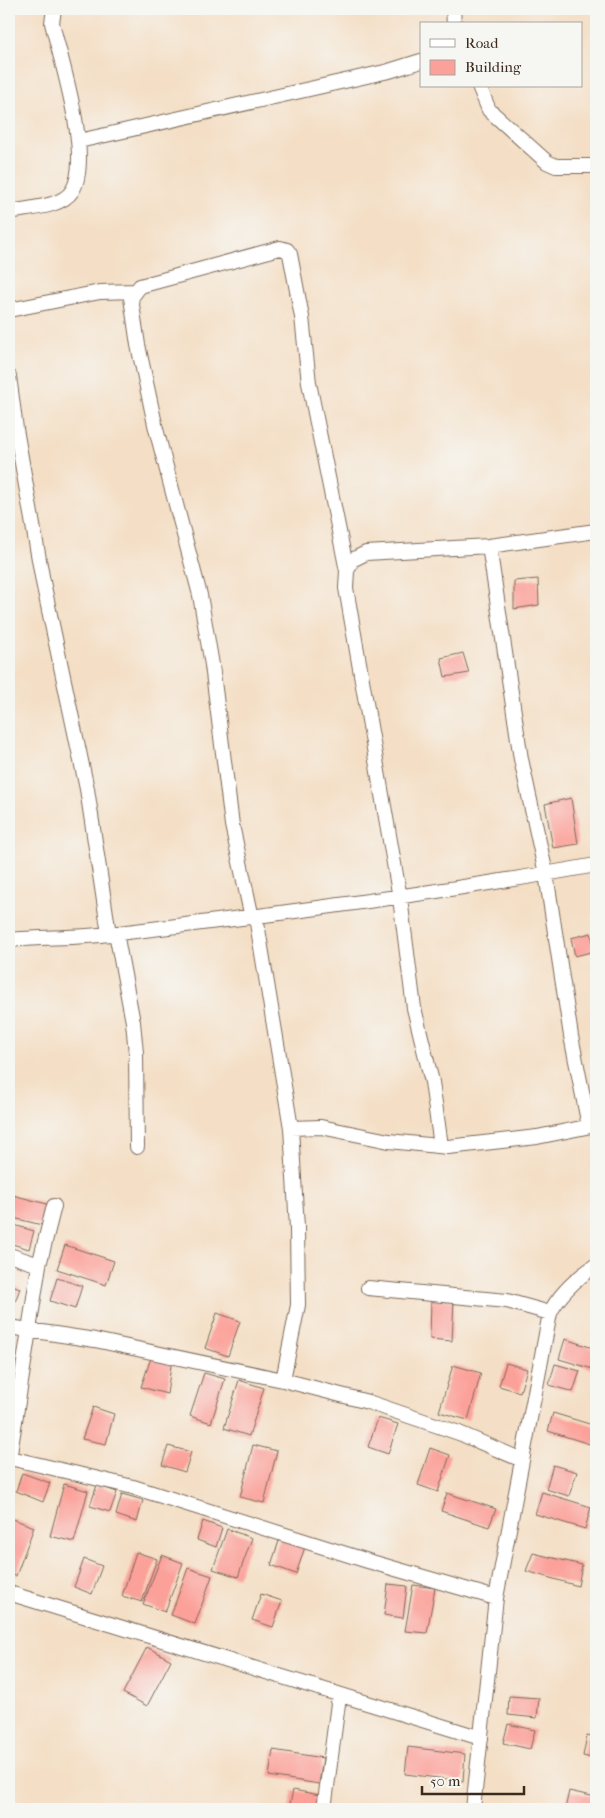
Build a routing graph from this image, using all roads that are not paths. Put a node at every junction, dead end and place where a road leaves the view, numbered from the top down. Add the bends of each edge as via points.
1 (54, 9) edge
2 (453, 9) edge
3 (454, 22) edge
4 (420, 61) edge
5 (480, 88) edge
6 (79, 141) junction
7 (596, 166) edge
8 (9, 212) edge
9 (134, 291) junction
10 (9, 310) edge
11 (9, 376) edge
12 (596, 531) edge
13 (489, 546) junction
14 (347, 571) junction
15 (596, 864) edge
16 (546, 874) junction
17 (400, 898) junction
18 (254, 918) junction
19 (112, 934) junction
20 (9, 940) edge
21 (593, 1126) edge
22 (291, 1128) junction
23 (441, 1146) junction
24 (137, 1147) dead end
25 (54, 1206) dead end
26 (9, 1254) edge
27 (39, 1265) junction
28 (596, 1265) edge
29 (368, 1288) dead end
30 (550, 1313) junction
31 (9, 1327) edge
32 (28, 1331) junction
33 (283, 1380) junction
34 (9, 1459) edge
35 (522, 1460) junction
36 (9, 1593) edge
37 (496, 1598) junction
38 (339, 1696) junction
39 (481, 1738) junction
40 (324, 1809) edge
41 (472, 1809) edge

1 - 6 street via 52,23
2 - 3 street
4 - 6 street via 389,72
5 - 7 street via 489,110 547,162 556,166
6 - 8 street via 80,166 72,191 58,202
9 - 10 street via 100,292
9 - 14 street via 140,286 280,248 287,250 302,317 309,383
9 - 18 street via 131,298 138,345 156,429 200,595 232,824
11 - 19 street via 43,582
12 - 13 street
13 - 14 street via 366,554 352,560
13 - 16 street via 521,759
14 - 17 street via 348,597
15 - 16 street
16 - 17 street
16 - 21 street via 571,1036
17 - 18 street
17 - 23 street via 414,1008 432,1082
18 - 19 street
18 - 22 street
19 - 20 street
19 - 24 street via 135,1045
21 - 23 street via 537,1138
22 - 23 street via 321,1127 389,1141
22 - 33 street via 298,1305
25 - 27 street
26 - 27 street
27 - 32 street
28 - 30 street via 557,1299
29 - 30 street via 507,1301
30 - 35 street
31 - 32 street
32 - 33 street via 95,1340
32 - 34 street
33 - 35 street via 368,1402 458,1433
34 - 37 street via 133,1487
35 - 37 street
36 - 38 street
37 - 39 street
38 - 39 street
38 - 40 street
39 - 41 street

